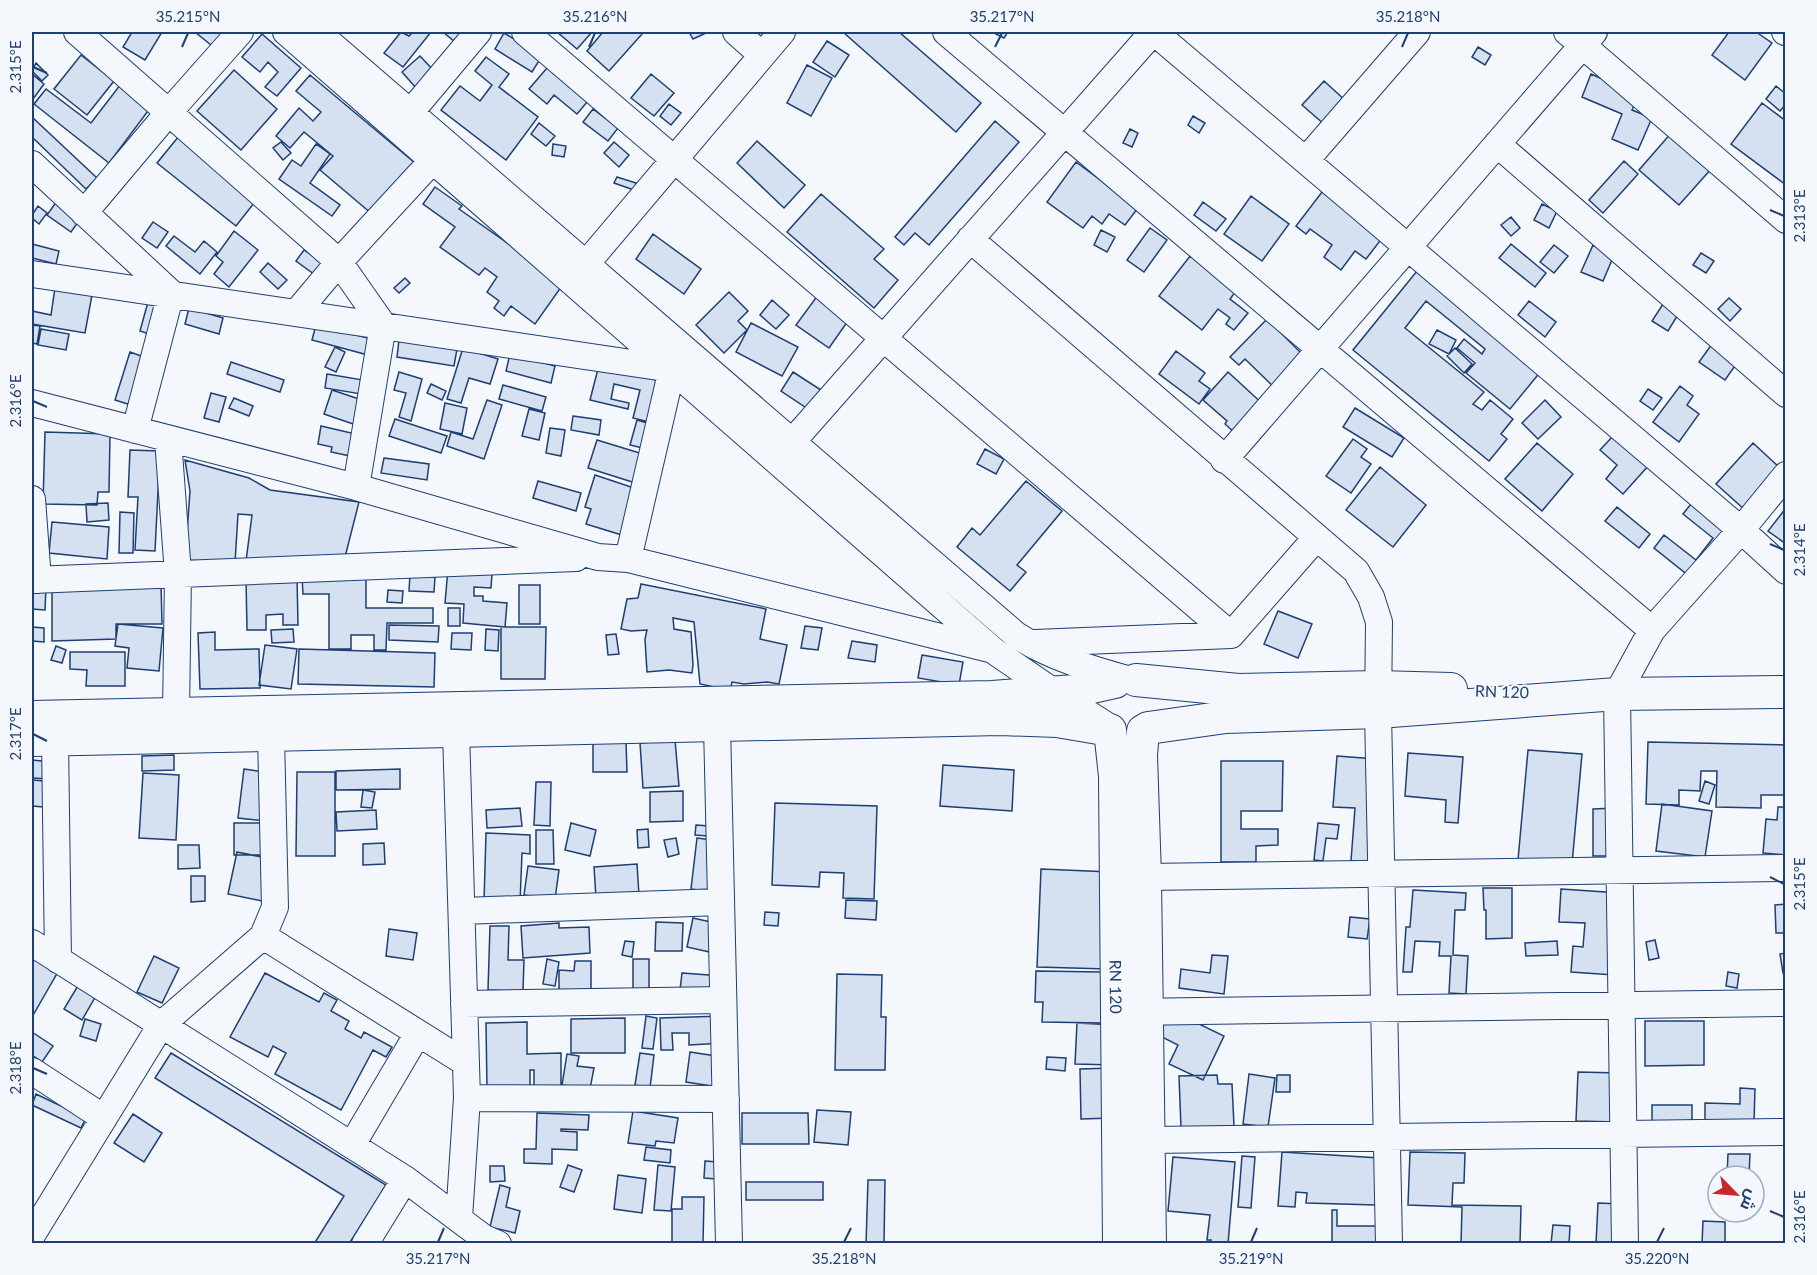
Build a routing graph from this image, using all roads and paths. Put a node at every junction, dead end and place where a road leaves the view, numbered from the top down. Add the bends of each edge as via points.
1 (77, 32) edge
2 (240, 32) edge
3 (286, 32) edge
4 (317, 32) edge
5 (478, 32) edge
6 (525, 32) edge
7 (736, 32) edge
8 (782, 32) edge
9 (946, 32) edge
10 (1154, 32) edge
11 (1417, 32) edge
12 (1581, 36) edge
13 (762, 54) junction
14 (169, 112) junction
15 (404, 120) junction
16 (1065, 132) junction
17 (1497, 144) junction
18 (675, 159) junction
19 (433, 160) junction
20 (1306, 160) junction
21 (32, 164) edge
22 (84, 213) junction
23 (1785, 220) edge
24 (970, 239) junction
25 (1407, 247) junction
26 (339, 262) junction
27 (586, 264) junction
28 (32, 274) edge
29 (171, 293) junction
30 (297, 312) junction
31 (383, 325) junction
32 (884, 336) junction
33 (1320, 348) junction
34 (672, 369) junction
35 (1785, 394) edge
36 (32, 403) edge
37 (135, 430) junction
38 (168, 439) junction
39 (792, 441) junction
40 (1224, 460) junction
41 (1785, 475) edge
42 (356, 487) junction
43 (32, 499) edge
44 (1741, 530) junction
45 (1316, 538) junction
46 (598, 557) junction
47 (628, 559) junction
48 (1785, 571) edge
49 (177, 574) junction
50 (34, 580) edge
51 (1652, 630) junction
52 (1231, 635) junction
53 (1028, 643) junction
54 (994, 651) junction
55 (1126, 680) junction
56 (1054, 692) junction
57 (1785, 692) edge
58 (1617, 694) junction
59 (1378, 700) junction
60 (176, 714) junction
61 (32, 717) edge
62 (717, 725) junction
63 (1108, 727) junction
64 (1145, 729) junction
65 (456, 731) junction
66 (271, 736) junction
67 (43, 740) edge
68 (1785, 868) edge
69 (1619, 870) junction
70 (1382, 874) junction
71 (1145, 877) junction
72 (721, 902) junction
73 (462, 911) junction
74 (263, 936) junction
75 (32, 943) edge
76 (58, 960) junction
77 (723, 999) junction
78 (1785, 1003) edge
79 (464, 1004) junction
80 (1620, 1004) junction
81 (1384, 1007) junction
82 (1132, 1011) junction
83 (161, 1025) junction
84 (418, 1033) junction
85 (466, 1063) junction
86 (32, 1071) edge
87 (467, 1098) junction
88 (726, 1099) junction
89 (104, 1118) junction
90 (1785, 1132) edge
91 (1623, 1135) junction
92 (1387, 1138) junction
93 (1149, 1140) junction
94 (352, 1145) junction
95 (405, 1179) junction
96 (459, 1218) junction
97 (32, 1235) edge
98 (488, 1242) edge
99 (364, 1244) edge
100 (729, 1244) edge
101 (1119, 1244) edge
102 (1150, 1244) edge
103 (1389, 1244) edge
104 (1624, 1244) edge

1 - 14 street
2 - 14 street
3 - 15 street
4 - 15 street
5 - 15 street
6 - 18 street
7 - 13 street
8 - 13 street
9 - 16 street
10 - 16 street
10 - 20 street
11 - 20 street
12 - 17 street
12 - 23 street
13 - 18 street
14 - 22 street
14 - 26 street
15 - 19 street
15 - 27 street
16 - 24 street
16 - 33 street
17 - 25 street
17 - 35 street
18 - 27 street
18 - 32 street
19 - 26 street
19 - 34 street
20 - 25 street
21 - 22 street
22 - 29 street
24 - 32 street
24 - 40 street
25 - 33 street
25 - 44 street
26 - 30 street
26 - 31 street
27 - 39 street
28 - 29 street
29 - 30 street
29 - 37 street
30 - 31 street
31 - 34 street
31 - 42 street
32 - 39 street
32 - 52 street
33 - 40 street
33 - 51 street
34 - 47 street
34 - 54 street
36 - 37 street
37 - 38 street
38 - 42 street
38 - 49 street
39 - 53 street
40 - 45 street
41 - 44 street
42 - 46 street
43 - 50 street
44 - 48 street
44 - 51 street
45 - 52 street
45 - 59 street via 1356,571 1371,597 1379,622
46 - 47 street
46 - 49 street
47 - 54 street
49 - 50 street
49 - 60 street
51 - 58 street
52 - 53 street
53 - 55 street
54 - 56 street
55 - 56 main road
55 - 59 main road
55 - 63 main road via 1107,688 1102,696 1100,715
55 - 64 main road via 1145,685 1152,692 1153,720
56 - 60 main road
56 - 63 street
57 - 58 main road, RN 120
58 - 59 main road, RN 120
58 - 69 street
59 - 64 main road, RN 120
59 - 70 street
60 - 61 main road
62 - 63 main road via 1000,719
62 - 65 main road
62 - 72 street
63 - 64 main road via 1119,735 1129,736
63 - 82 main road, RN 120
64 - 71 main road, RN 120 via 1141,755
65 - 66 main road
65 - 73 street
66 - 67 main road
66 - 74 street via 275,907
67 - 76 street
68 - 69 street
69 - 70 street
69 - 80 street
70 - 71 street
70 - 81 street
71 - 82 main road, RN 120
72 - 73 street
72 - 77 street
73 - 79 street
74 - 83 street
74 - 84 street
75 - 76 street
76 - 83 street
77 - 79 street
77 - 88 street
78 - 80 street
79 - 85 street
80 - 81 street
80 - 91 street
81 - 82 street
81 - 92 street
82 - 93 main road, RN 120
82 - 101 main road, RN 120
83 - 89 street
83 - 94 street
84 - 85 street
84 - 94 street
85 - 87 street
86 - 89 street
87 - 88 street
87 - 96 street
88 - 100 street
89 - 97 street
90 - 91 street
91 - 92 street
91 - 104 street
92 - 93 street
92 - 103 street
93 - 102 main road, RN 120
94 - 95 street
95 - 96 street
95 - 99 street
96 - 98 street

